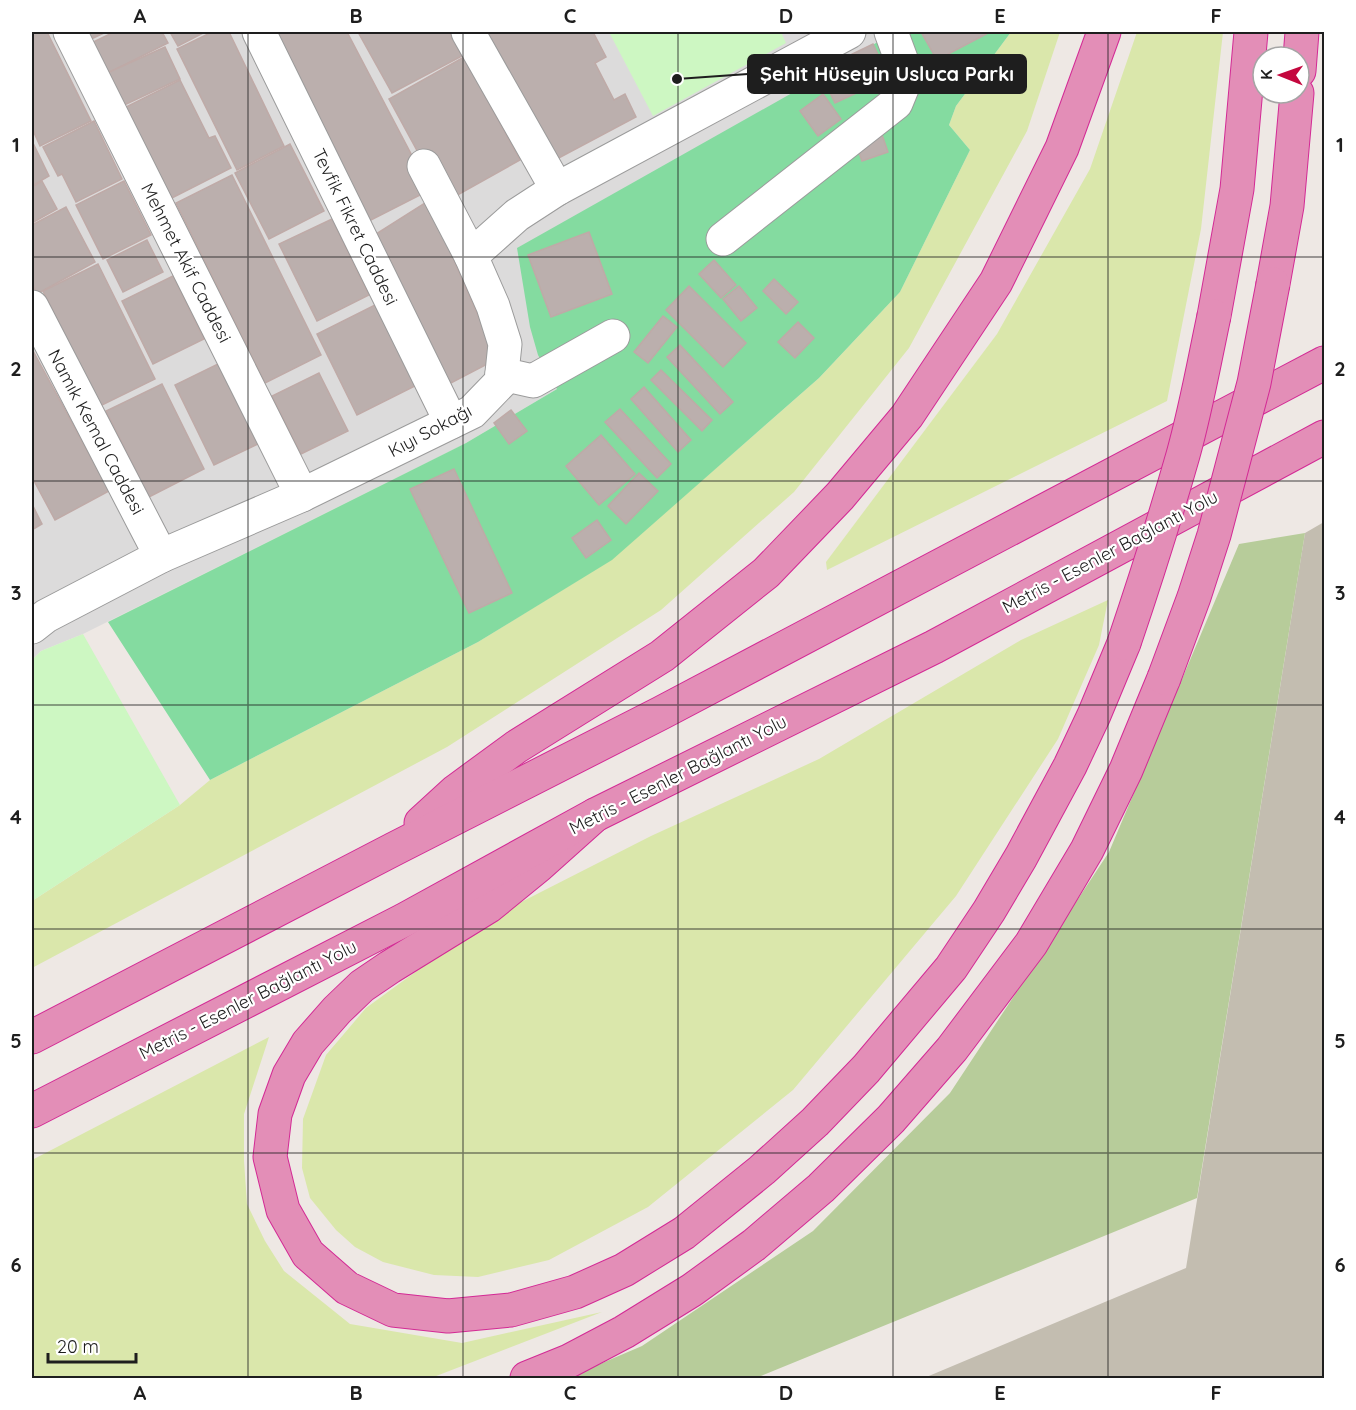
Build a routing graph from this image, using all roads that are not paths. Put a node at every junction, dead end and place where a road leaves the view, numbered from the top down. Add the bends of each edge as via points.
1 (70, 32) edge
2 (259, 32) edge
3 (468, 32) edge
4 (849, 32) edge
5 (891, 32) edge
6 (1104, 32) edge
7 (1251, 32) edge
8 (1297, 105) edge
9 (424, 166) dead end
10 (557, 189) junction
11 (723, 239) dead end
12 (471, 256) junction
13 (32, 307) edge
14 (614, 336) dead end
15 (1324, 363) edge
16 (502, 374) junction
17 (452, 422) junction
18 (1324, 437) edge
19 (302, 495) junction
20 (161, 556) junction
21 (32, 627) edge
22 (595, 815) junction
23 (394, 849) junction
24 (32, 1037) edge
25 (32, 1112) edge
26 (527, 1378) edge

1 - 19 street, Mehmet Akif Caddesi
2 - 17 street, Tevfik Fikret Caddesi
3 - 10 street
4 - 10 street
5 - 11 street via 905,81 896,103
6 - 23 highway via 1062,148 996,282 907,416 840,496 766,573 662,656 516,747 456,791
7 - 22 highway, bridge via 1237,189 1214,316 1183,454 1151,562 1124,643 1065,776 1005,884 951,968 815,1122 684,1233 624,1270 575,1292 511,1310 448,1316 393,1310 347,1288 308,1254 283,1210 270,1157 275,1114 289,1075 308,1043 362,986 489,906
8 - 26 highway, bridge via 1287,206 1273,284 1254,383 1215,534 1164,678 1126,770 1087,850 1031,944 952,1048 891,1119 821,1188 754,1245 692,1290 624,1332
9 - 12 street, Kıyı Sokağı
10 - 12 street via 517,215
12 - 16 street, Kıyı Sokağı via 505,344
13 - 20 street, Namık Kemal Caddesi
14 - 16 street via 533,381
15 - 23 highway via 682,702
16 - 17 street, Kıyı Sokağı via 501,382 472,412
17 - 19 street, Kıyı Sokağı
18 - 22 highway, Metris - Esenler Bağlantı Yolu via 934,647
19 - 20 street, Kıyı Sokağı
20 - 21 street, Kıyı Sokağı
22 - 25 highway, Metris - Esenler Bağlantı Yolu via 404,920
23 - 24 highway

